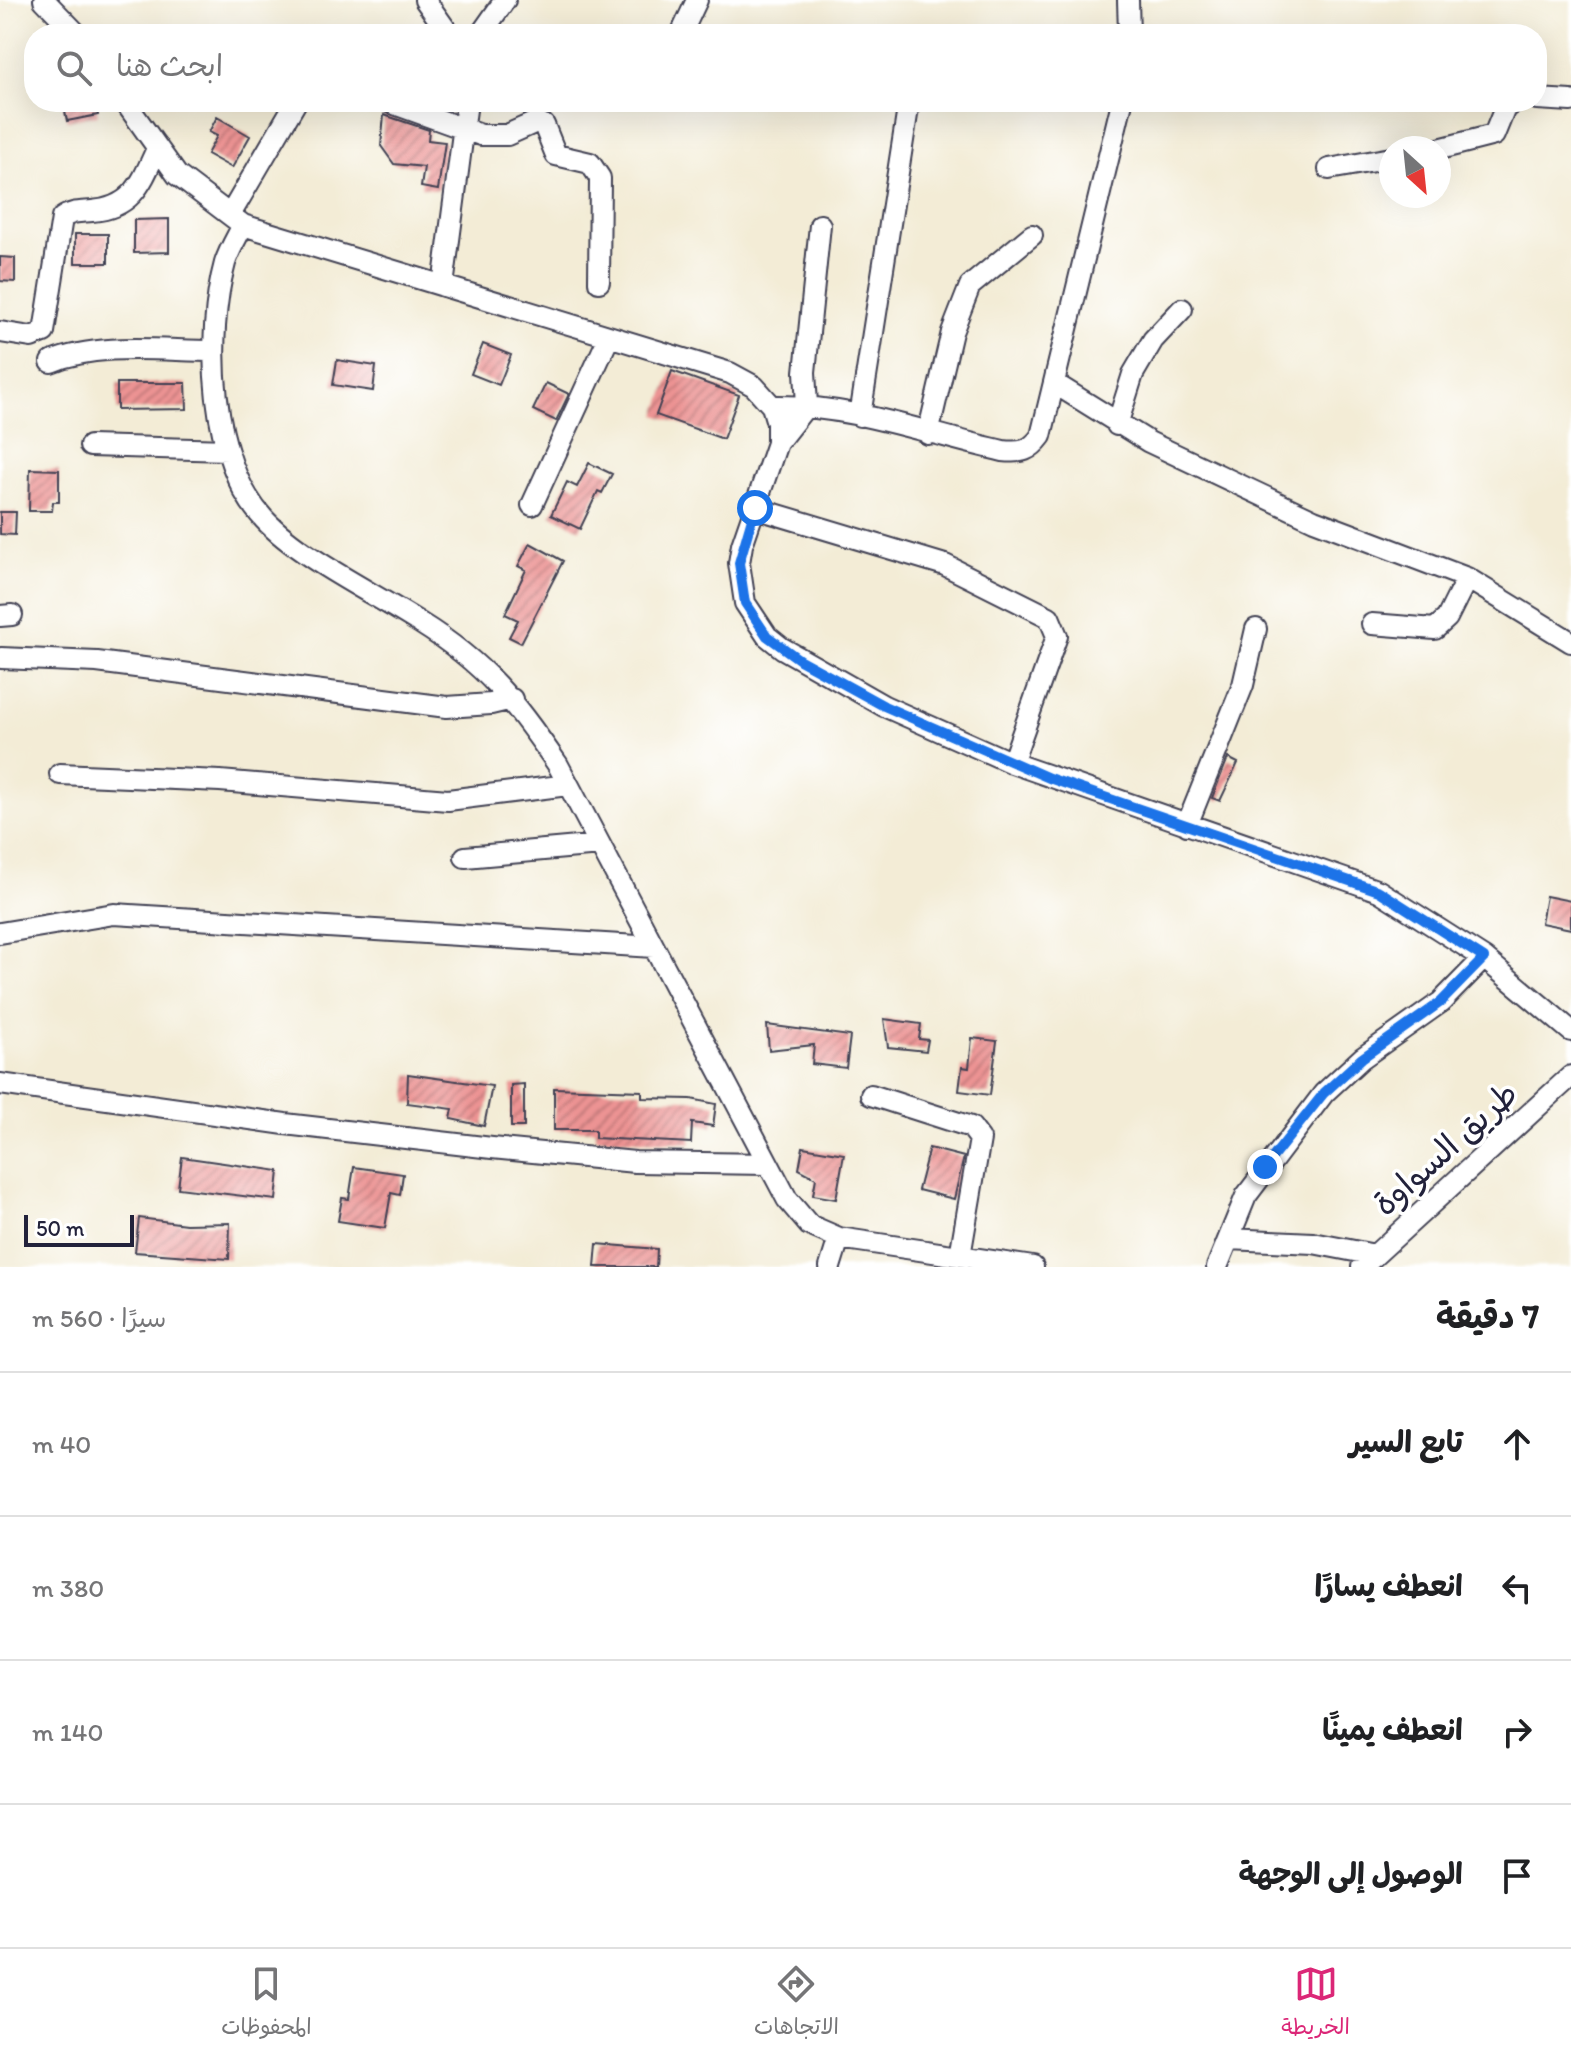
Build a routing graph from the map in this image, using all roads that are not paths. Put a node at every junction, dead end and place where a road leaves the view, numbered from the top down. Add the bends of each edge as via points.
1 (44, 0) edge
2 (425, 0) edge
3 (505, 0) edge
4 (697, 0) edge
5 (1128, 0) edge
6 (67, 24) edge
7 (442, 24) edge
8 (488, 24) edge
9 (686, 24) edge
10 (1129, 24) edge
11 (1547, 100) edge
12 (1571, 101) edge
13 (131, 112) edge
14 (291, 112) edge
15 (415, 112) edge
16 (466, 112) edge
17 (907, 112) edge
18 (1120, 112) edge
19 (1503, 112) edge
20 (463, 130) junction
21 (1451, 146) edge
22 (156, 151) junction
23 (1379, 160) edge
24 (1329, 169) dead end
25 (236, 220) junction
26 (820, 225) dead end
27 (1032, 235) dead end
28 (599, 282) dead end
29 (443, 286) junction
30 (1182, 309) dead end
31 (0, 332) edge
32 (609, 337) junction
33 (214, 351) junction
34 (51, 362) dead end
35 (1054, 383) junction
36 (807, 405) junction
37 (772, 406) junction
38 (860, 416) junction
39 (1117, 425) junction
40 (928, 434) junction
41 (777, 443) junction
42 (90, 446) dead end
43 (227, 450) junction
44 (532, 505) dead end
45 (755, 508) junction
46 (1467, 578) junction
47 (1372, 624) dead end
48 (1256, 629) dead end
49 (1571, 642) edge
50 (1, 658) edge
51 (512, 699) junction
52 (1012, 763) junction
53 (60, 774) dead end
54 (568, 785) junction
55 (1187, 825) junction
56 (600, 845) junction
57 (465, 857) dead end
58 (0, 933) edge
59 (654, 947) junction
60 (1484, 958) junction
61 (1571, 1031) edge
62 (1571, 1076) edge
63 (0, 1084) edge
64 (871, 1095) dead end
65 (768, 1164) junction
66 (839, 1238) junction
67 (1229, 1239) junction
68 (960, 1256) junction
69 (1368, 1261) edge
70 (830, 1267) edge
71 (1033, 1267) edge
72 (1217, 1267) edge

1 - 6 street
2 - 7 street
3 - 8 street
4 - 9 street
5 - 10 street
11 - 12 street
13 - 22 street
14 - 25 street
15 - 20 street
16 - 20 street
17 - 38 street
18 - 35 street
19 - 21 street via 1494,135
20 - 28 street via 507,135 536,122 544,125 556,155 590,163 600,178
20 - 29 street
22 - 25 street via 177,175
22 - 31 street via 140,188 126,203 70,212 62,218 44,332 31,337
23 - 24 street
25 - 29 street
25 - 33 street
26 - 36 street via 805,372
27 - 40 street via 970,286 952,332
29 - 32 street
30 - 39 street via 1153,340 1133,374
32 - 37 street via 730,373 754,386
32 - 44 street
33 - 34 street via 121,351
33 - 43 street
35 - 39 street
35 - 40 street via 1041,436 1032,449 1003,451
36 - 37 street
36 - 38 street
36 - 41 street
37 - 41 street
38 - 40 street
39 - 46 street via 1314,520
41 - 45 street
42 - 43 street
43 - 51 street via 264,519 463,652
45 - 52 street via 742,545 740,584 745,603 767,636 884,706
45 - 52 street via 945,565 1049,617 1057,636
46 - 47 street via 1447,618 1435,629
46 - 49 street
48 - 55 street via 1243,685
50 - 51 street via 97,662 447,707
51 - 54 street
52 - 55 street
53 - 54 street via 448,800
54 - 56 street
55 - 60 street via 1379,891
56 - 57 street
56 - 59 street
58 - 59 street via 114,914
59 - 65 street
60 - 61 street
60 - 67 street via 1441,1002 1362,1058 1324,1093 1254,1183
62 - 69 street, طريق السواوة
63 - 65 street via 524,1151 635,1162
64 - 68 street via 971,1127 980,1139
65 - 66 street via 809,1225
66 - 68 street
66 - 70 street
67 - 69 street via 1313,1243
67 - 72 street
68 - 71 street

